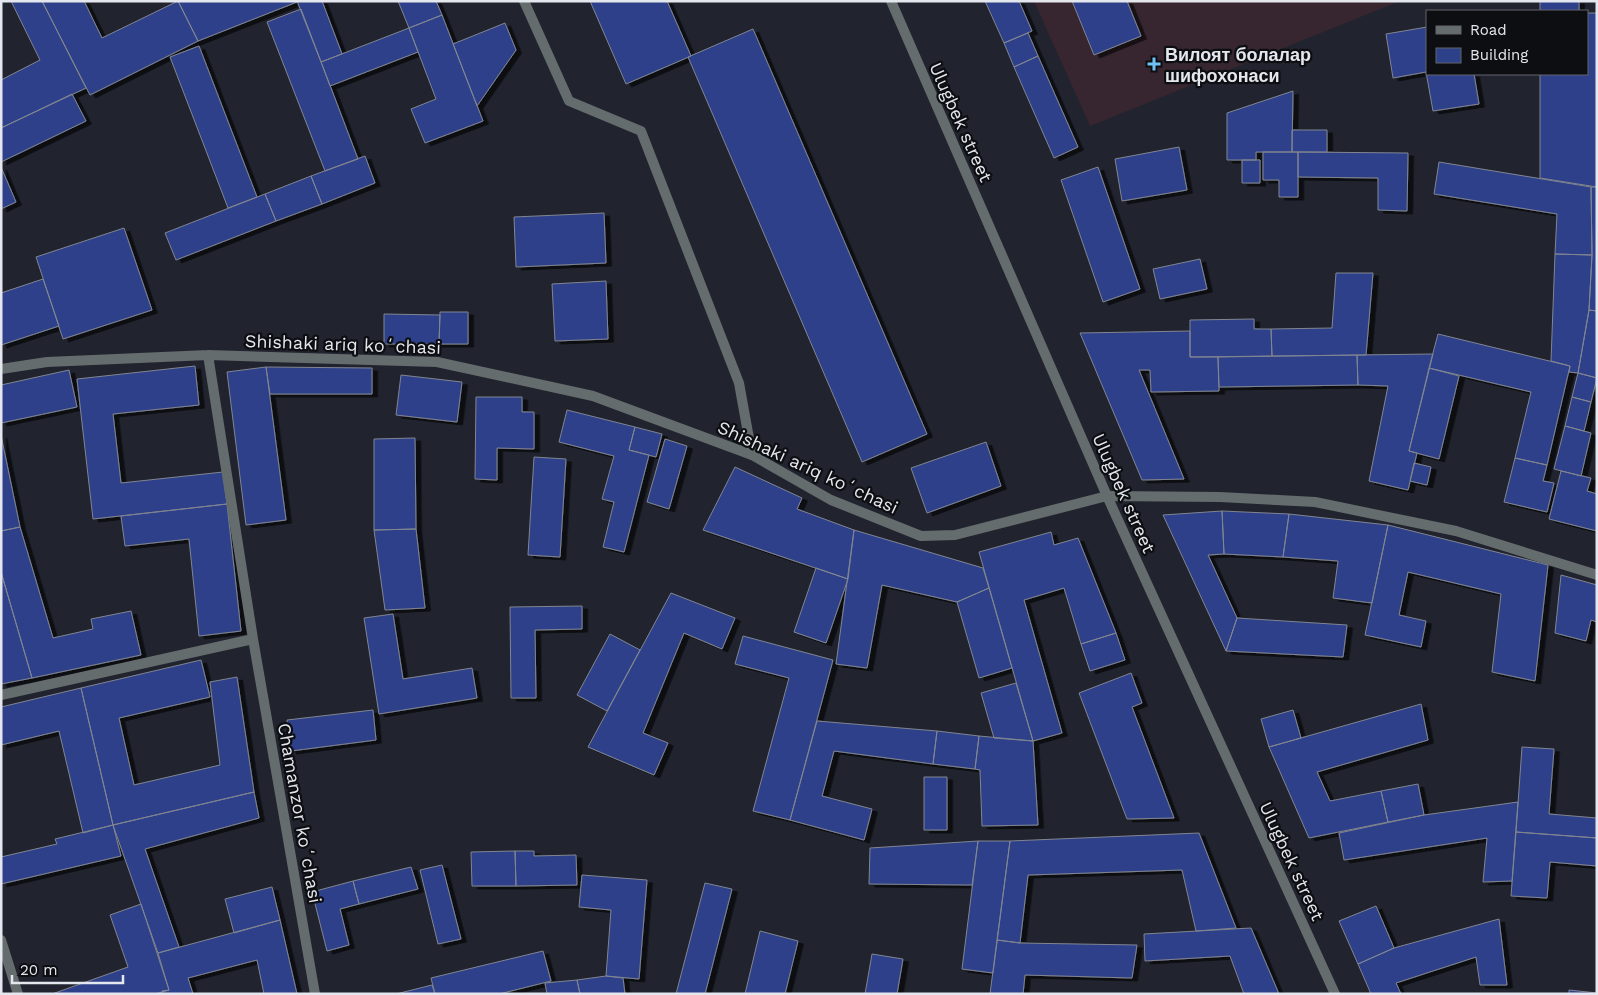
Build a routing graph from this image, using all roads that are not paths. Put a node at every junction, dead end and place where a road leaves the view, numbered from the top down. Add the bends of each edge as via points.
1 (524, 1) edge
2 (891, 1) edge
3 (208, 355) junction
4 (1, 368) edge
5 (752, 455) junction
6 (1107, 496) junction
7 (1597, 575) edge
8 (253, 639) junction
9 (1, 696) edge
10 (1, 940) edge
11 (18, 994) edge
12 (316, 994) edge
13 (1335, 994) edge

1 - 5 street via 569,101 641,131 739,383
2 - 6 street, Ulugbek street
3 - 4 street, Shishaki ariq koʻchasi via 47,362
3 - 5 street, Shishaki ariq koʻchasi via 437,362 592,396
3 - 8 street, Chamanzor koʻchasi
5 - 6 street, Shishaki ariq koʻchasi via 831,500 921,536 955,535
6 - 7 street, Shishaki ariq koʻchasi via 1315,502 1456,531
6 - 13 street, Ulugbek street
8 - 9 street
8 - 12 street, Chamanzor koʻchasi
10 - 11 street

